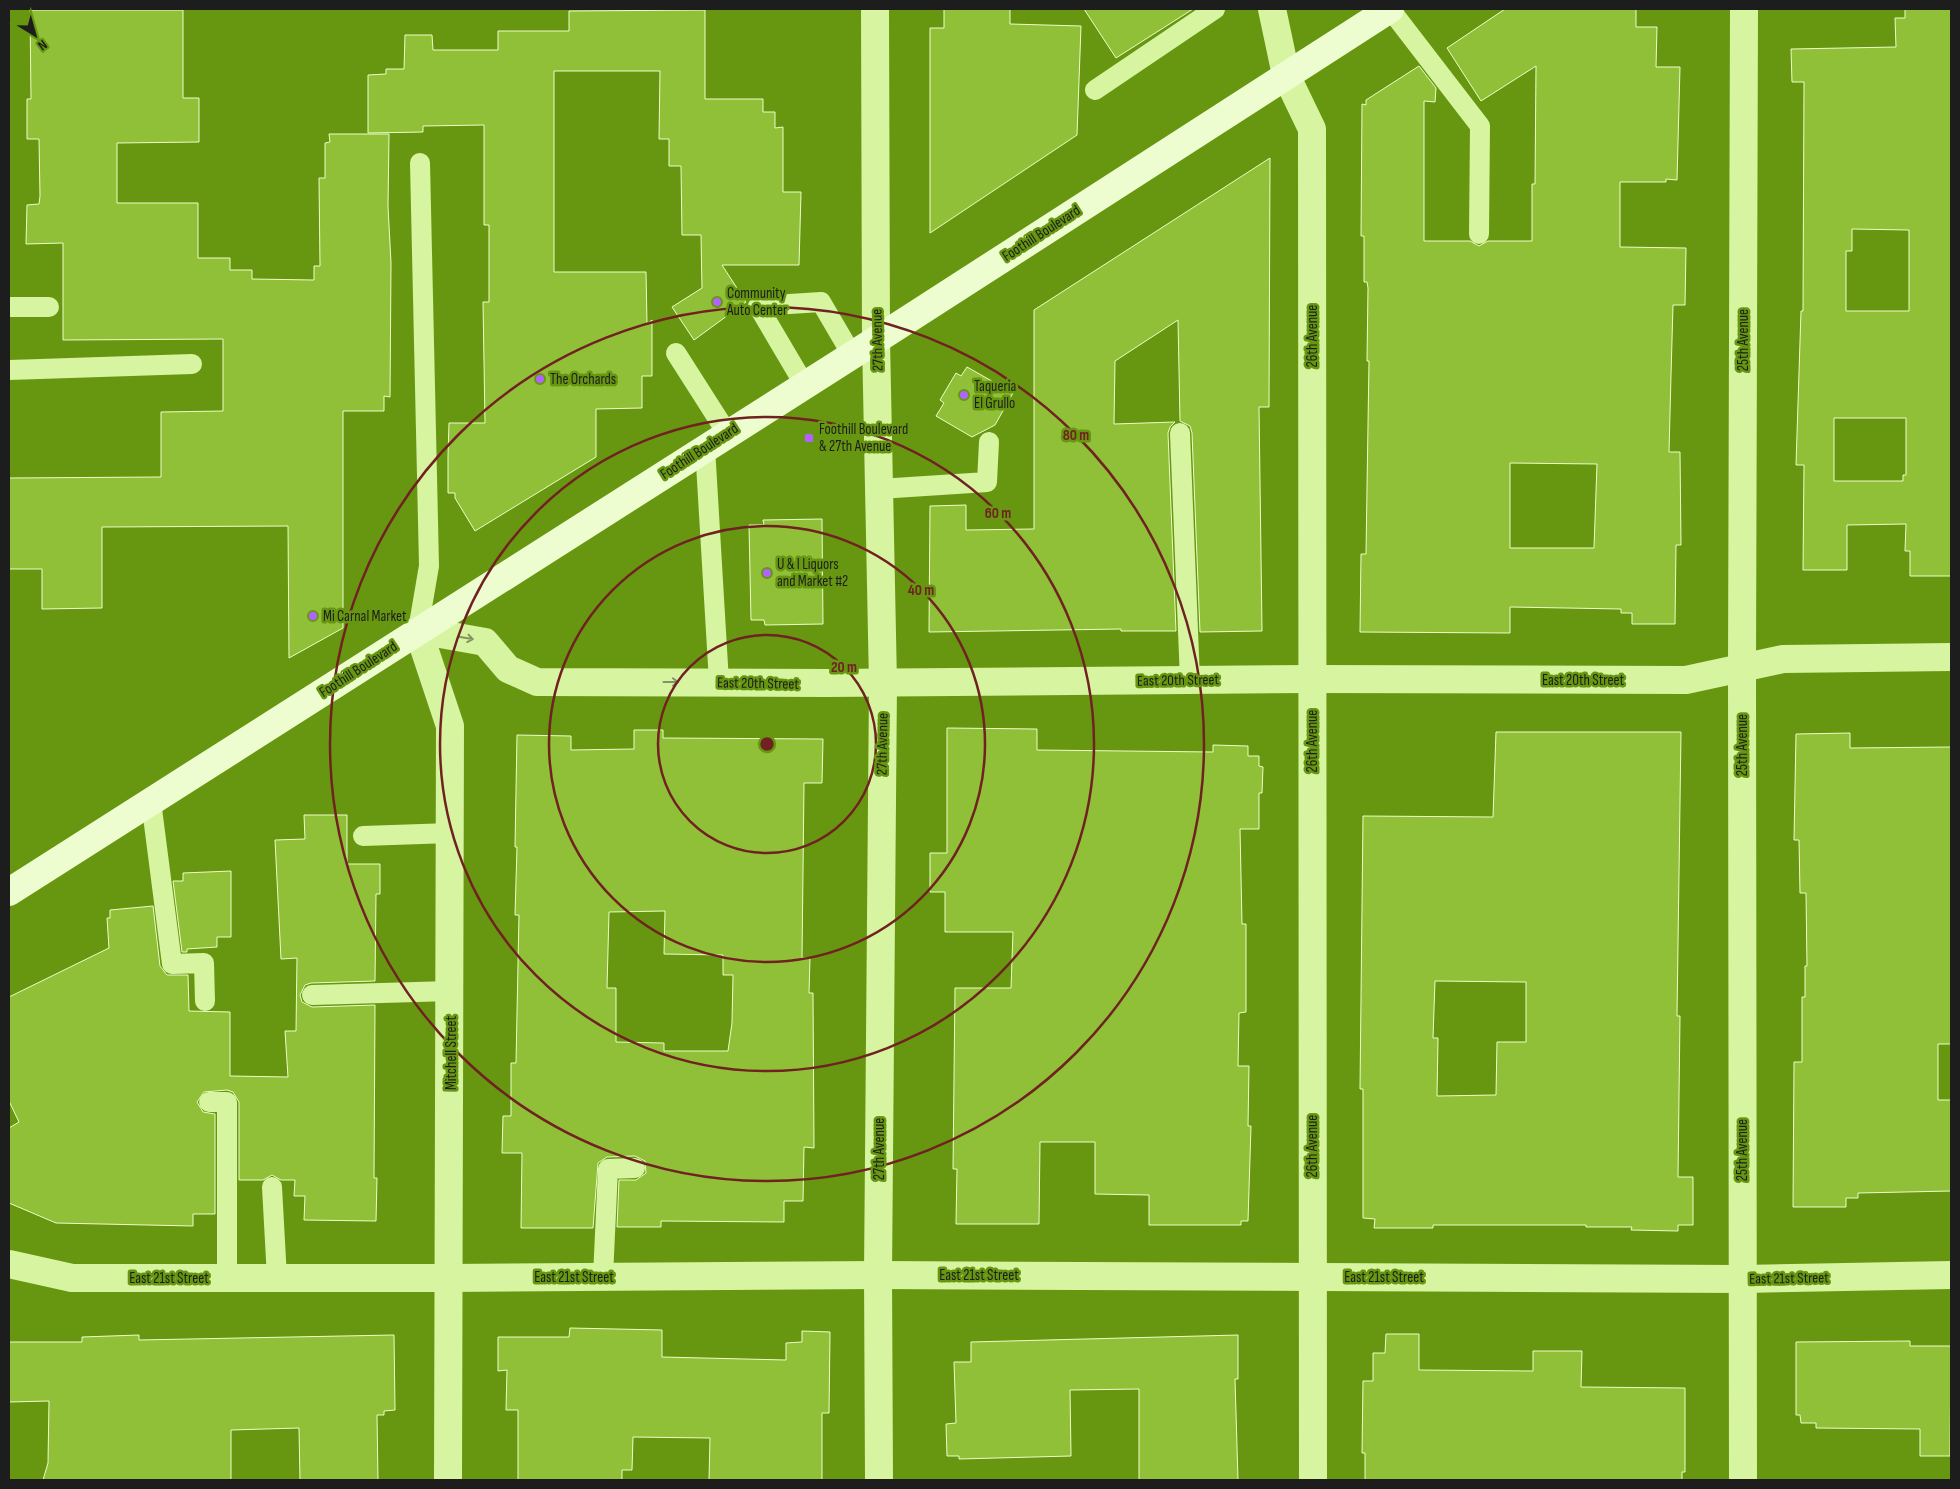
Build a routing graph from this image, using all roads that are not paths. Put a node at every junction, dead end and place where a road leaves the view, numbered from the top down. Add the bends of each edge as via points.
1 (875, 9) edge
2 (1272, 9) edge
3 (1390, 9) edge
4 (1744, 9) edge
5 (1208, 10) edge
6 (1286, 75) junction
7 (1095, 90) dead end
8 (420, 163) dead end
9 (1479, 234) dead end
10 (9, 307) edge
11 (49, 307) dead end
12 (876, 340) junction
13 (676, 353) dead end
14 (852, 355) junction
15 (192, 364) dead end
16 (9, 370) edge
17 (804, 384) junction
18 (1180, 433) dead end
19 (716, 440) junction
20 (989, 442) dead end
21 (879, 489) junction
22 (418, 630) junction
23 (1951, 657) edge
24 (1742, 667) junction
25 (1312, 679) junction
26 (1190, 680) junction
27 (720, 682) junction
28 (883, 683) junction
29 (151, 801) junction
30 (451, 833) junction
31 (363, 836) dead end
32 (9, 892) edge
33 (451, 991) junction
34 (312, 995) dead end
35 (205, 1001) dead end
36 (209, 1102) dead end
37 (635, 1168) dead end
38 (272, 1187) dead end
39 (9, 1264) edge
40 (878, 1275) junction
41 (1951, 1276) edge
42 (603, 1277) junction
43 (1312, 1277) junction
44 (227, 1278) junction
45 (277, 1278) junction
46 (449, 1278) junction
47 (1742, 1279) junction
48 (448, 1480) edge
49 (879, 1480) edge
50 (1313, 1480) edge
51 (1744, 1480) edge

1 - 12 street, 27th Avenue
2 - 6 street, 26th Avenue
3 - 6 main road, Foothill Boulevard
3 - 9 lane via 1480,126
4 - 24 street, 25th Avenue
5 - 7 lane
6 - 12 main road, Foothill Boulevard
6 - 25 street, 26th Avenue via 1312,129
8 - 22 lane via 429,566
10 - 11 lane
12 - 14 main road, Foothill Boulevard
12 - 21 street, 27th Avenue
13 - 19 lane
14 - 17 main road, Foothill Boulevard
14 - 17 lane via 821,302 758,306
15 - 16 lane
17 - 19 main road, Foothill Boulevard
18 - 26 lane
19 - 22 main road, Foothill Boulevard
19 - 27 lane
20 - 21 lane via 987,482
21 - 28 street, 27th Avenue
22 -> 27 street, East 20th Street via 485,642 508,669 537,682
22 - 29 main road, Foothill Boulevard
22 - 30 street, Mitchell Street via 450,726
23 - 24 street, East 20th Street via 1782,659
24 - 25 street, East 20th Street via 1686,680
24 - 47 street, 25th Avenue
25 - 26 street, East 20th Street
25 - 43 street, 26th Avenue
26 - 28 street, East 20th Street
27 - 28 street, East 20th Street
28 - 40 street, 27th Avenue
29 - 32 main road, Foothill Boulevard
29 - 35 lane via 172,964 204,963
30 - 31 lane
30 - 33 street, Mitchell Street
33 - 34 lane
33 - 46 street, Mitchell Street
36 - 44 lane via 227,1102
37 - 42 lane via 608,1169
38 - 45 lane
39 - 44 street, East 21st Street via 72,1278
40 - 42 street, East 21st Street
40 - 43 street, East 21st Street
40 - 49 street, 27th Avenue
41 - 47 street, East 21st Street
42 - 46 street, East 21st Street
43 - 47 street, East 21st Street
43 - 50 street, 26th Avenue
44 - 45 street, East 21st Street
45 - 46 street, East 21st Street
46 - 48 street, Mitchell Street
47 - 51 street, 25th Avenue

